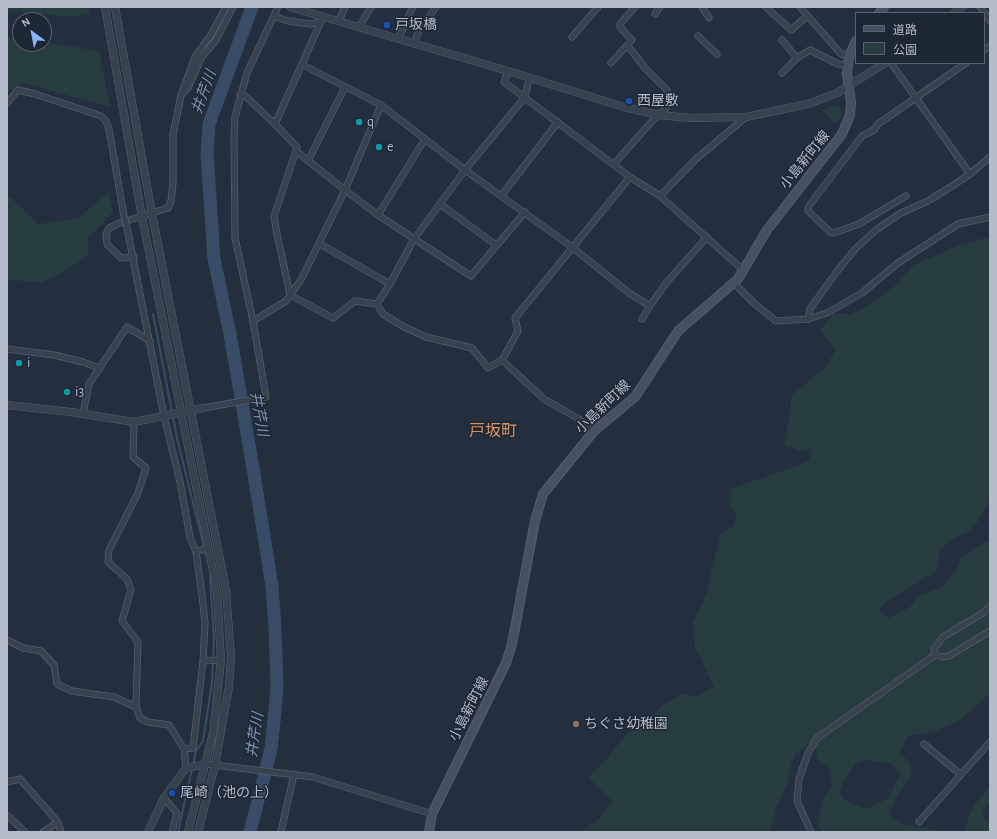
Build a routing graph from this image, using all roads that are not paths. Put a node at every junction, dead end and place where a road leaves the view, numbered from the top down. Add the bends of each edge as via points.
1 (104, 7) edge
2 (115, 7) edge
3 (226, 7) edge
4 (233, 7) edge
5 (278, 7) edge
6 (290, 7) edge
7 (345, 7) edge
8 (371, 7) edge
9 (413, 7) edge
10 (436, 7) edge
11 (598, 7) edge
12 (635, 7) edge
13 (660, 7) edge
14 (702, 7) edge
15 (766, 7) edge
16 (800, 7) edge
17 (300, 9) edge
18 (655, 14) dead end
19 (274, 16) junction
20 (807, 16) junction
21 (709, 18) dead end
22 (322, 20) junction
23 (339, 22) junction
24 (359, 28) junction
25 (698, 36) dead end
26 (572, 37) dead end
27 (398, 39) junction
28 (782, 40) dead end
29 (855, 43) edge
30 (414, 44) junction
31 (628, 46) junction
32 (717, 54) dead end
33 (849, 56) junction
34 (797, 58) junction
35 (611, 63) dead end
36 (883, 64) edge
37 (892, 64) edge
38 (965, 64) edge
39 (302, 65) junction
40 (847, 65) junction
41 (508, 71) junction
42 (782, 73) dead end
43 (529, 78) junction
44 (345, 86) junction
45 (849, 86) junction
46 (240, 94) junction
47 (180, 95) junction
48 (525, 97) junction
49 (917, 98) junction
50 (7, 103) edge
51 (381, 105) junction
52 (659, 115) junction
53 (746, 117) junction
54 (558, 122) junction
55 (275, 124) junction
56 (425, 139) junction
57 (296, 151) junction
58 (990, 157) edge
59 (308, 161) junction
60 (614, 164) junction
61 (465, 170) junction
62 (970, 174) junction
63 (630, 177) junction
64 (345, 190) junction
65 (501, 196) junction
66 (660, 196) junction
67 (906, 196) dead end
68 (440, 204) junction
69 (524, 212) junction
70 (152, 214) junction
71 (378, 215) junction
72 (142, 217) junction
73 (990, 217) edge
74 (707, 237) junction
75 (414, 239) junction
76 (320, 244) junction
77 (496, 245) junction
78 (572, 247) junction
79 (134, 257) junction
80 (743, 270) junction
81 (734, 283) junction
82 (390, 284) junction
83 (290, 295) junction
84 (377, 304) junction
85 (650, 306) junction
86 (642, 319) dead end
87 (808, 319) junction
88 (253, 320) junction
89 (150, 341) junction
90 (7, 349) edge
91 (502, 360) junction
92 (99, 368) junction
93 (7, 405) edge
94 (203, 408) joint
95 (191, 411) junction
96 (83, 414) junction
97 (179, 414) junction
98 (164, 416) junction
99 (134, 422) junction
100 (594, 431) junction
101 (209, 547) junction
102 (196, 552) junction
103 (990, 606) edge
104 (990, 631) edge
105 (7, 640) edge
106 (935, 655) junction
107 (221, 660) junction
108 (203, 661) junction
109 (136, 707) junction
110 (990, 742) edge
111 (924, 744) dead end
112 (184, 749) junction
113 (206, 764) junction
114 (215, 765) junction
115 (186, 768) junction
116 (292, 773) junction
117 (960, 774) junction
118 (7, 782) edge
119 (164, 798) junction
120 (432, 814) junction
121 (7, 815) edge
122 (58, 822) junction
123 (919, 822) dead end
124 (25, 832) edge
125 (43, 832) edge
126 (61, 832) edge
127 (148, 832) edge
128 (172, 832) edge
129 (188, 832) edge
130 (198, 832) edge
131 (280, 832) edge
132 (429, 832) edge
133 (811, 832) edge

1 - 72 street
2 - 70 street
3 - 47 street via 195,57
4 - 47 street via 216,40 201,58 188,88
5 - 19 street
6 - 17 street
7 - 23 street
8 - 24 street
9 - 27 street
10 - 30 street via 422,24
11 - 26 street
12 - 31 street via 620,24 632,38
13 - 18 street
14 - 21 street
15 - 20 street via 791,30
16 - 20 street
17 - 22 street
19 - 22 street via 310,24
19 - 46 street via 246,73
20 - 33 street via 841,54
22 - 23 street
22 - 39 street
23 - 24 street
24 - 27 street
25 - 32 street
27 - 30 street
28 - 34 street
29 - 33 main road, 小島新町線
30 - 41 street
31 - 35 street
31 - 52 street via 670,95 667,108
33 - 40 main road, 小島新町線
34 - 40 street via 810,50 838,64
34 - 42 street
36 - 45 street
37 - 49 street
38 - 49 street
39 - 44 street
39 - 55 street
40 - 45 main road, 小島新町線
41 - 43 street
41 - 48 street via 504,82
43 - 48 street
43 - 52 street
44 - 51 street
44 - 59 street
45 - 53 street via 808,104
45 - 80 main road, 小島新町線 via 850,115 842,134 767,230
46 - 55 street
46 - 88 street via 234,136 235,238
47 - 70 street via 173,134 171,202 168,208
48 - 54 street
48 - 61 street
49 - 62 street
49 - 67 street via 862,136 808,206 808,211 834,233 859,224
50 - 79 street, bridge via 18,90 101,116 106,121
51 - 56 street
51 - 64 street
52 - 53 street via 690,118
52 - 60 street
53 - 66 street via 696,159
54 - 60 street
54 - 65 street
55 - 57 street via 297,147
56 - 61 street
56 - 71 street
57 - 59 street
57 - 83 street via 274,216
58 - 62 street
59 - 64 street
60 - 63 street
61 - 65 street
61 - 68 street
62 - 87 street via 876,230 855,249 835,274 810,309
63 - 66 street
63 - 78 street
64 - 71 street
64 - 76 street
65 - 69 street
66 - 74 street
68 - 75 street
68 - 77 street
69 - 77 street
69 - 78 street
70 - 72 street
70 - 95 street
71 - 75 street
72 - 79 street via 109,228 106,234 107,244 121,258
72 - 97 street
73 - 87 street via 958,224 898,263 862,292 827,313
74 - 80 street
74 - 85 street
75 - 77 street via 471,276
75 - 82 street
76 - 82 street
76 - 83 street
78 - 85 street via 629,293
78 - 91 street via 515,318 518,331
79 - 89 street
80 - 81 main road, 小島新町線
81 - 87 street via 776,321
81 - 100 main road, 小島新町線 via 678,331 635,397
82 - 84 street
83 - 84 street via 333,318 355,301
83 - 88 street via 286,301
84 - 91 street via 383,314 404,327 426,337 472,348 488,368
85 - 86 street
88 - 94 street via 266,397
89 - 92 street via 127,327
89 - 98 street
90 - 92 street via 54,355
91 - 100 street via 544,399
92 - 96 street via 89,384
93 - 96 street
94 - 95 street
95 - 97 street
95 - 114 street via 221,561 229,624 231,657 224,720
96 - 99 street
97 - 98 street
97 - 101 street
98 - 99 street
98 - 102 street via 190,537
99 - 109 street via 133,457 146,468 138,493 109,550 108,562 127,579 131,589 122,621 138,642
100 - 120 main road, 小島新町線 via 554,479 540,502 506,663
101 - 102 street
101 - 107 street via 217,590
102 - 108 street via 205,623
103 - 106 street via 983,613 942,637 934,649
104 - 106 street via 949,656
105 - 109 street via 23,648 42,651 54,665 57,684 72,691 114,697
106 - 133 street via 817,738 808,753 799,779 798,801
107 - 108 street
107 - 113 street via 213,733
108 - 112 street via 193,748
109 - 112 street via 140,718 148,722 169,725
110 - 117 street
111 - 117 street
112 - 115 street
113 - 114 street
113 - 115 street
113 - 129 street
114 - 116 street
114 - 130 street
115 - 119 street
116 - 120 street via 313,777
116 - 131 street
117 - 123 street
118 - 122 street via 20,779
119 - 127 street
119 - 128 street via 177,813
120 - 132 main road, 小島新町線
121 - 124 street
122 - 125 street
122 - 126 street

